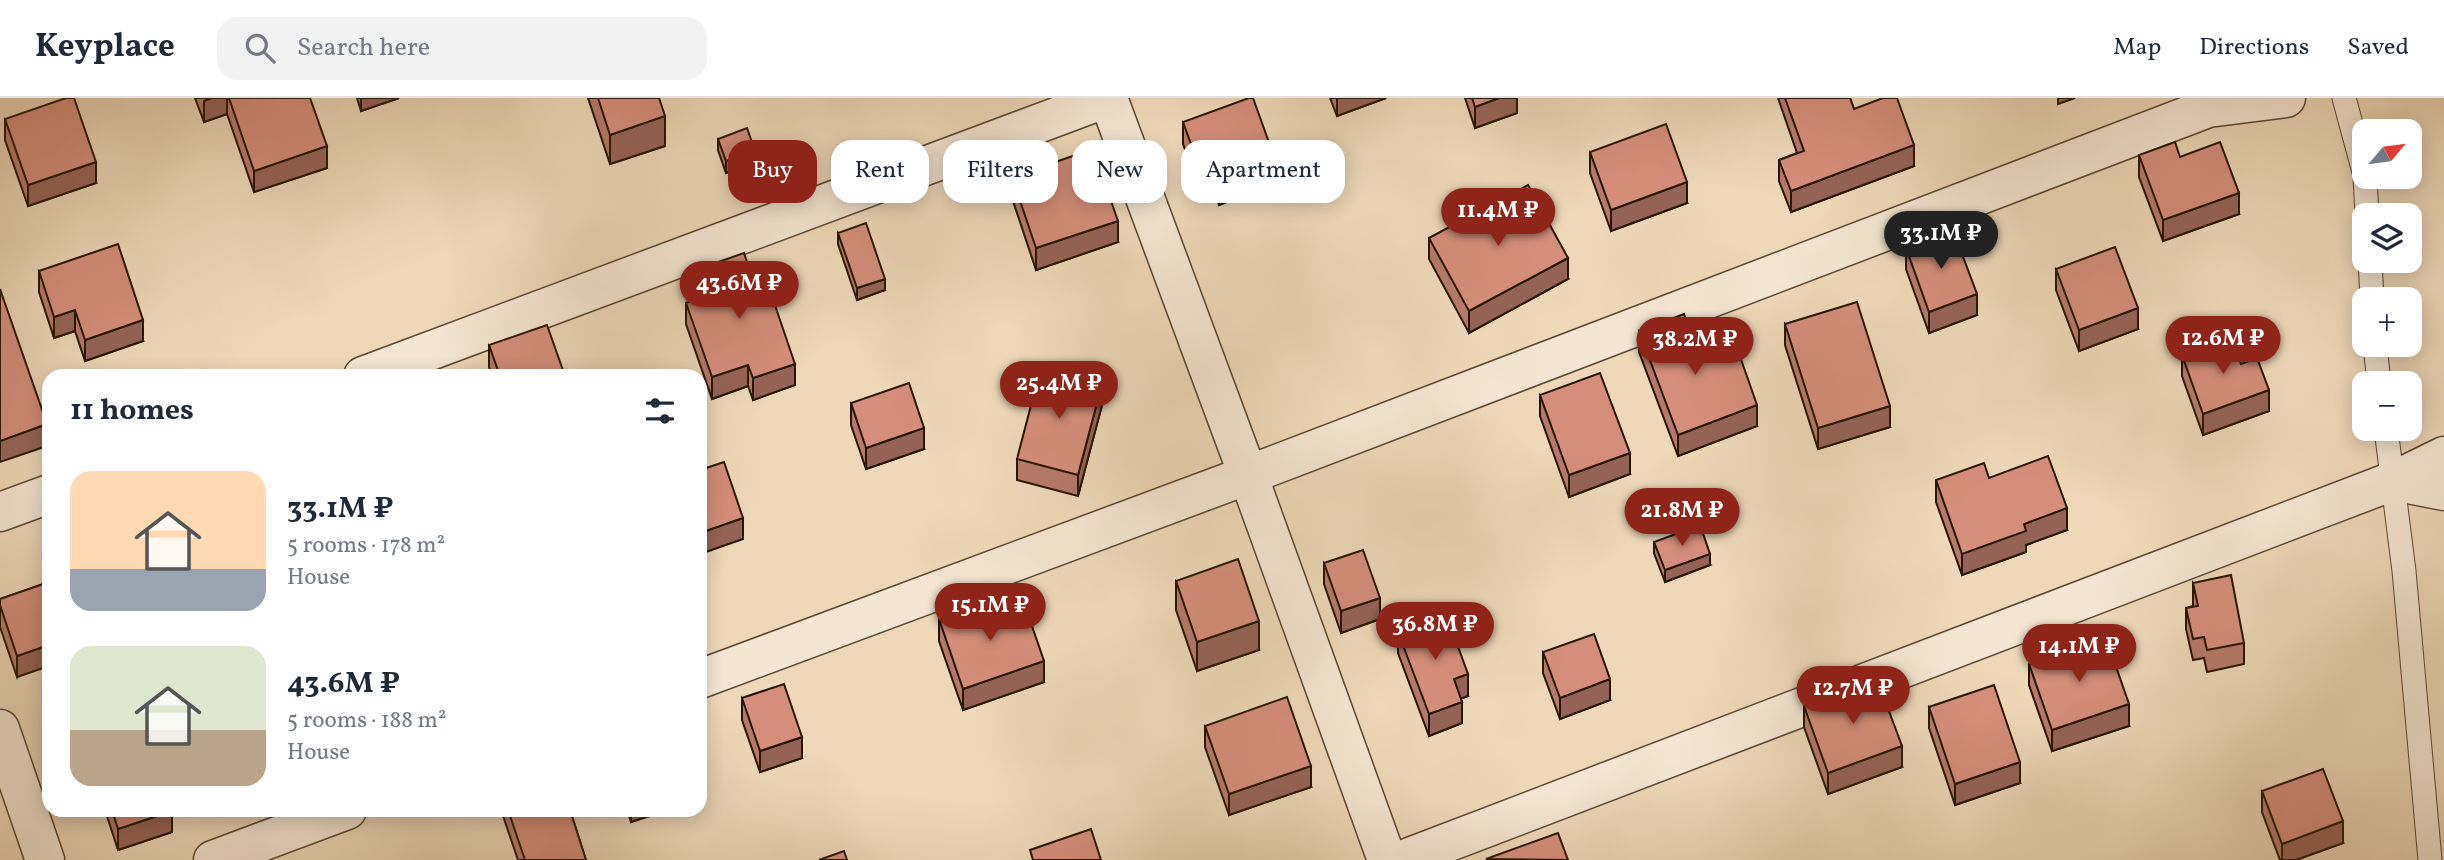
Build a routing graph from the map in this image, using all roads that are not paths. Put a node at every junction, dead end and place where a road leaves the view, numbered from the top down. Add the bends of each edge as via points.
1 (1107, 98) edge
2 (2286, 98) edge
3 (2344, 98) edge
4 (2352, 129) edge
5 (382, 369) edge
6 (2388, 441) edge
7 (2444, 456) edge
8 (1248, 475) junction
9 (2393, 481) junction
10 (2444, 491) edge
11 (42, 497) edge
12 (0, 512) edge
13 (707, 676) edge
14 (0, 729) edge
15 (328, 817) edge
16 (45, 860) edge
17 (213, 860) edge
18 (1387, 860) edge
19 (1402, 860) edge
20 (2430, 860) edge

1 - 5 street
1 - 8 street
2 - 8 street via 2208,108
3 - 4 lane
6 - 9 lane
7 - 9 street
8 - 13 street
8 - 18 street
9 - 10 street
9 - 19 street
9 - 20 lane
11 - 12 street
14 - 16 street
15 - 17 street

